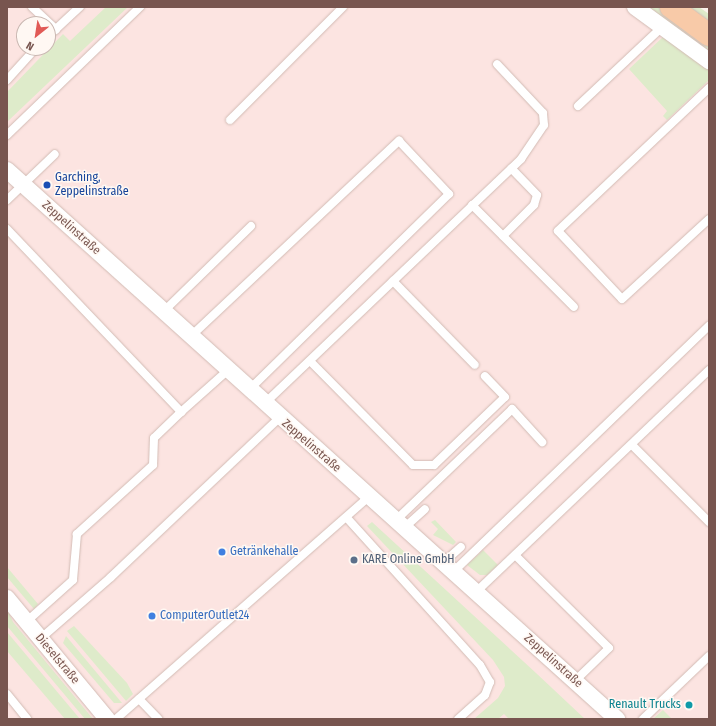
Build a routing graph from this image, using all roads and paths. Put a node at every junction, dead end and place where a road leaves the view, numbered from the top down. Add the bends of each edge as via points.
1 (32, 7) edge
2 (80, 7) edge
3 (140, 7) edge
4 (343, 7) edge
5 (635, 7) edge
6 (671, 7) edge
7 (42, 16) edge
8 (662, 26) junction
9 (56, 29) edge
10 (709, 35) edge
11 (29, 56) edge
12 (709, 61) edge
13 (496, 64) dead end
14 (7, 80) edge
15 (709, 88) edge
16 (578, 106) dead end
17 (230, 120) dead end
18 (7, 134) edge
19 (55, 154) dead end
20 (511, 168) junction
21 (7, 170) edge
22 (23, 184) junction
23 (7, 200) edge
24 (472, 205) junction
25 (709, 218) edge
26 (251, 226) dead end
27 (7, 229) edge
28 (503, 236) junction
29 (394, 281) junction
30 (574, 307) dead end
31 (163, 312) junction
32 (709, 326) edge
33 (190, 337) junction
34 (310, 360) junction
35 (475, 365) dead end
36 (227, 370) junction
37 (709, 370) edge
38 (485, 376) dead end
39 (249, 391) junction
40 (264, 404) junction
41 (181, 412) junction
42 (279, 418) junction
43 (542, 442) dead end
44 (632, 445) junction
45 (369, 497) junction
46 (425, 509) dead end
47 (347, 518) junction
48 (709, 522) edge
49 (400, 525) junction
50 (461, 546) dead end
51 (515, 555) junction
52 (448, 568) junction
53 (476, 592) junction
54 (7, 598) edge
55 (26, 622) junction
56 (40, 639) junction
57 (709, 656) edge
58 (575, 682) junction
59 (7, 694) edge
60 (139, 699) junction
61 (27, 719) edge
62 (108, 719) edge
63 (116, 719) edge
64 (158, 719) edge
65 (458, 719) edge
66 (617, 719) edge
67 (643, 719) edge

1 - 7 lane
2 - 9 lane
3 - 18 lane
4 - 17 lane
5 - 8 street
6 - 10 main road
8 - 12 street
8 - 16 lane
11 - 14 lane
13 - 20 lane via 543,113 544,125
15 - 25 lane via 558,231 622,299
19 - 22 lane
20 - 24 lane
20 - 28 lane via 537,195 534,205
21 - 22 street, Zeppelinstraße
22 - 23 lane
22 - 31 street, Zeppelinstraße
24 - 28 lane
24 - 29 lane
26 - 31 lane
27 - 41 lane
28 - 30 lane
29 - 34 lane
29 - 35 lane
31 - 33 street, Zeppelinstraße
32 - 52 lane
33 - 36 street, Zeppelinstraße
33 - 39 lane via 399,141 449,194
34 - 38 lane via 413,465 434,465 505,397
34 - 40 lane
36 - 39 street, Zeppelinstraße
36 - 41 lane
37 - 44 lane
39 - 40 street, Zeppelinstraße
40 - 42 street, Zeppelinstraße
41 - 55 lane via 154,438 153,465 77,534 73,580
42 - 45 street, Zeppelinstraße
42 - 56 lane via 111,577
43 - 49 lane via 512,409
44 - 48 lane
44 - 51 lane
45 - 47 lane
45 - 49 street, Zeppelinstraße
46 - 49 lane
47 - 60 lane
47 - 65 lane via 487,676 490,682 485,695
49 - 52 street, Zeppelinstraße
50 - 52 lane
51 - 53 lane
51 - 58 lane via 609,648
52 - 53 street, Zeppelinstraße
53 - 58 street, Zeppelinstraße
54 - 55 street, Dieselstraße
55 - 56 street, Dieselstraße
56 - 62 street, Dieselstraße
57 - 67 lane
58 - 66 street, Zeppelinstraße
59 - 61 lane
60 - 63 lane
60 - 64 lane

